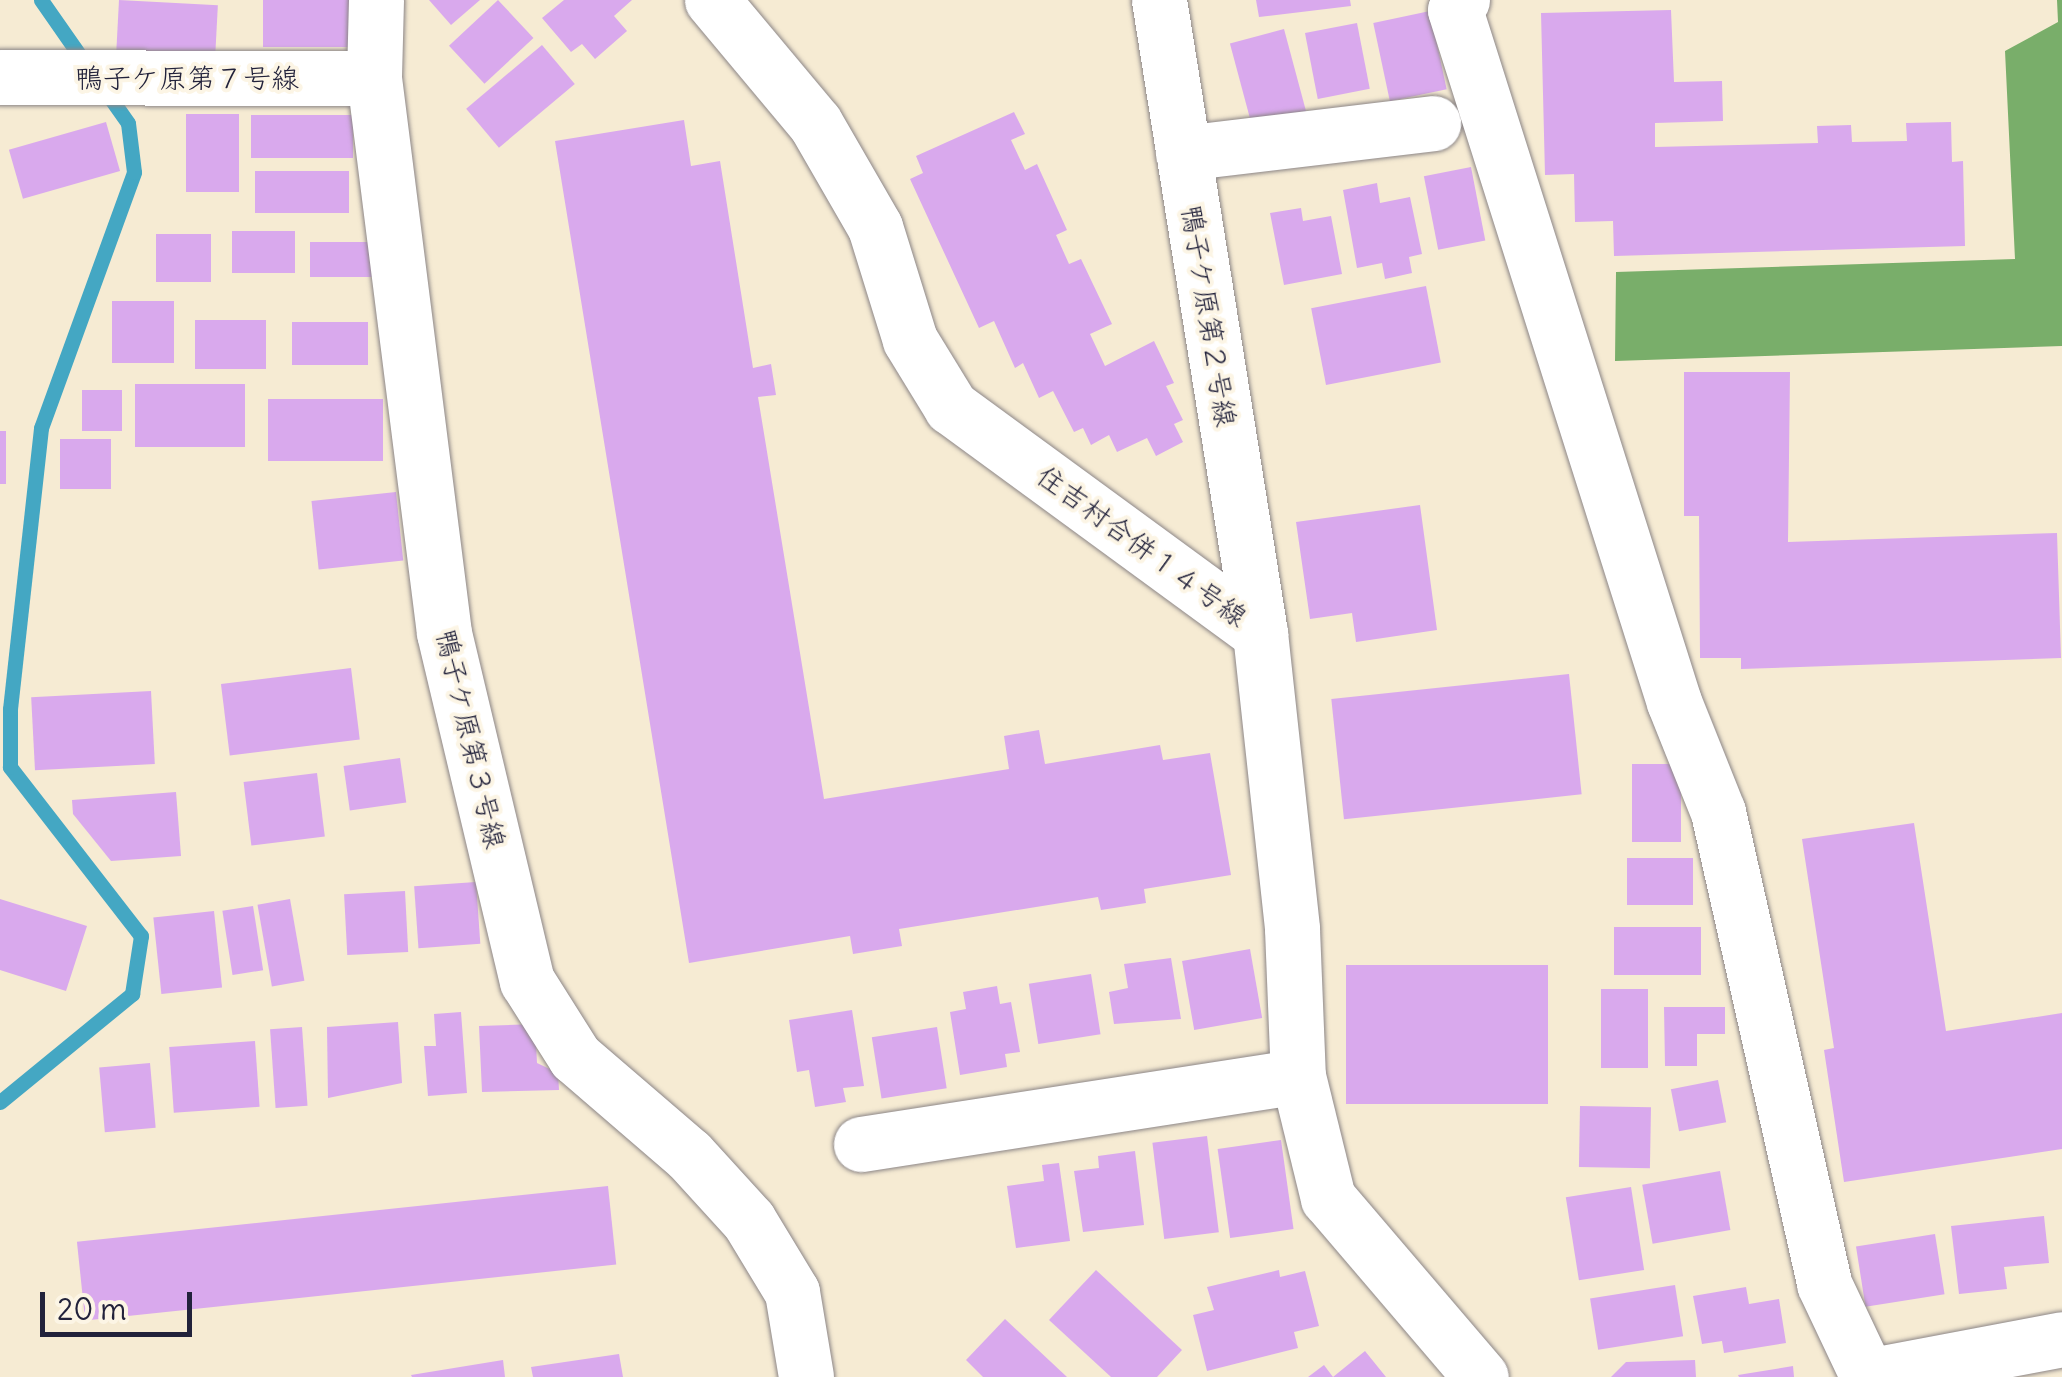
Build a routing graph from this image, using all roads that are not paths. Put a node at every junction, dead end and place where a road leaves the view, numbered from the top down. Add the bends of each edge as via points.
1 (376, 0) edge
2 (712, 0) edge
3 (1158, 0) edge
4 (1462, 0) edge
5 (0, 77) edge
6 (374, 78) junction
7 (1433, 124) dead end
8 (1183, 153) junction
9 (1260, 633) junction
10 (1298, 1076) junction
11 (861, 1144) dead end
12 (2062, 1339) edge
13 (1868, 1376) edge
14 (806, 1377) edge
15 (1481, 1377) edge

1 - 6 street, 鴨子ケ原第３号線
2 - 9 street, 住吉村合併１４号線 via 816,124 875,227 910,340 951,406
3 - 8 street, 鴨子ケ原第２号線
4 - 13 street via 1455,10 1490,122 1674,702 1718,812 1824,1284
5 - 6 street, 鴨子ケ原第７号線
6 - 14 street, 鴨子ケ原第３号線 via 444,633 527,980 575,1057 690,1155 749,1220 792,1292
7 - 8 street
8 - 9 street, 鴨子ケ原第２号線
9 - 10 street, 住吉村合併１４号線 via 1292,929
10 - 11 street
10 - 15 street, 住吉村合併１４号線 via 1328,1198
12 - 13 street

